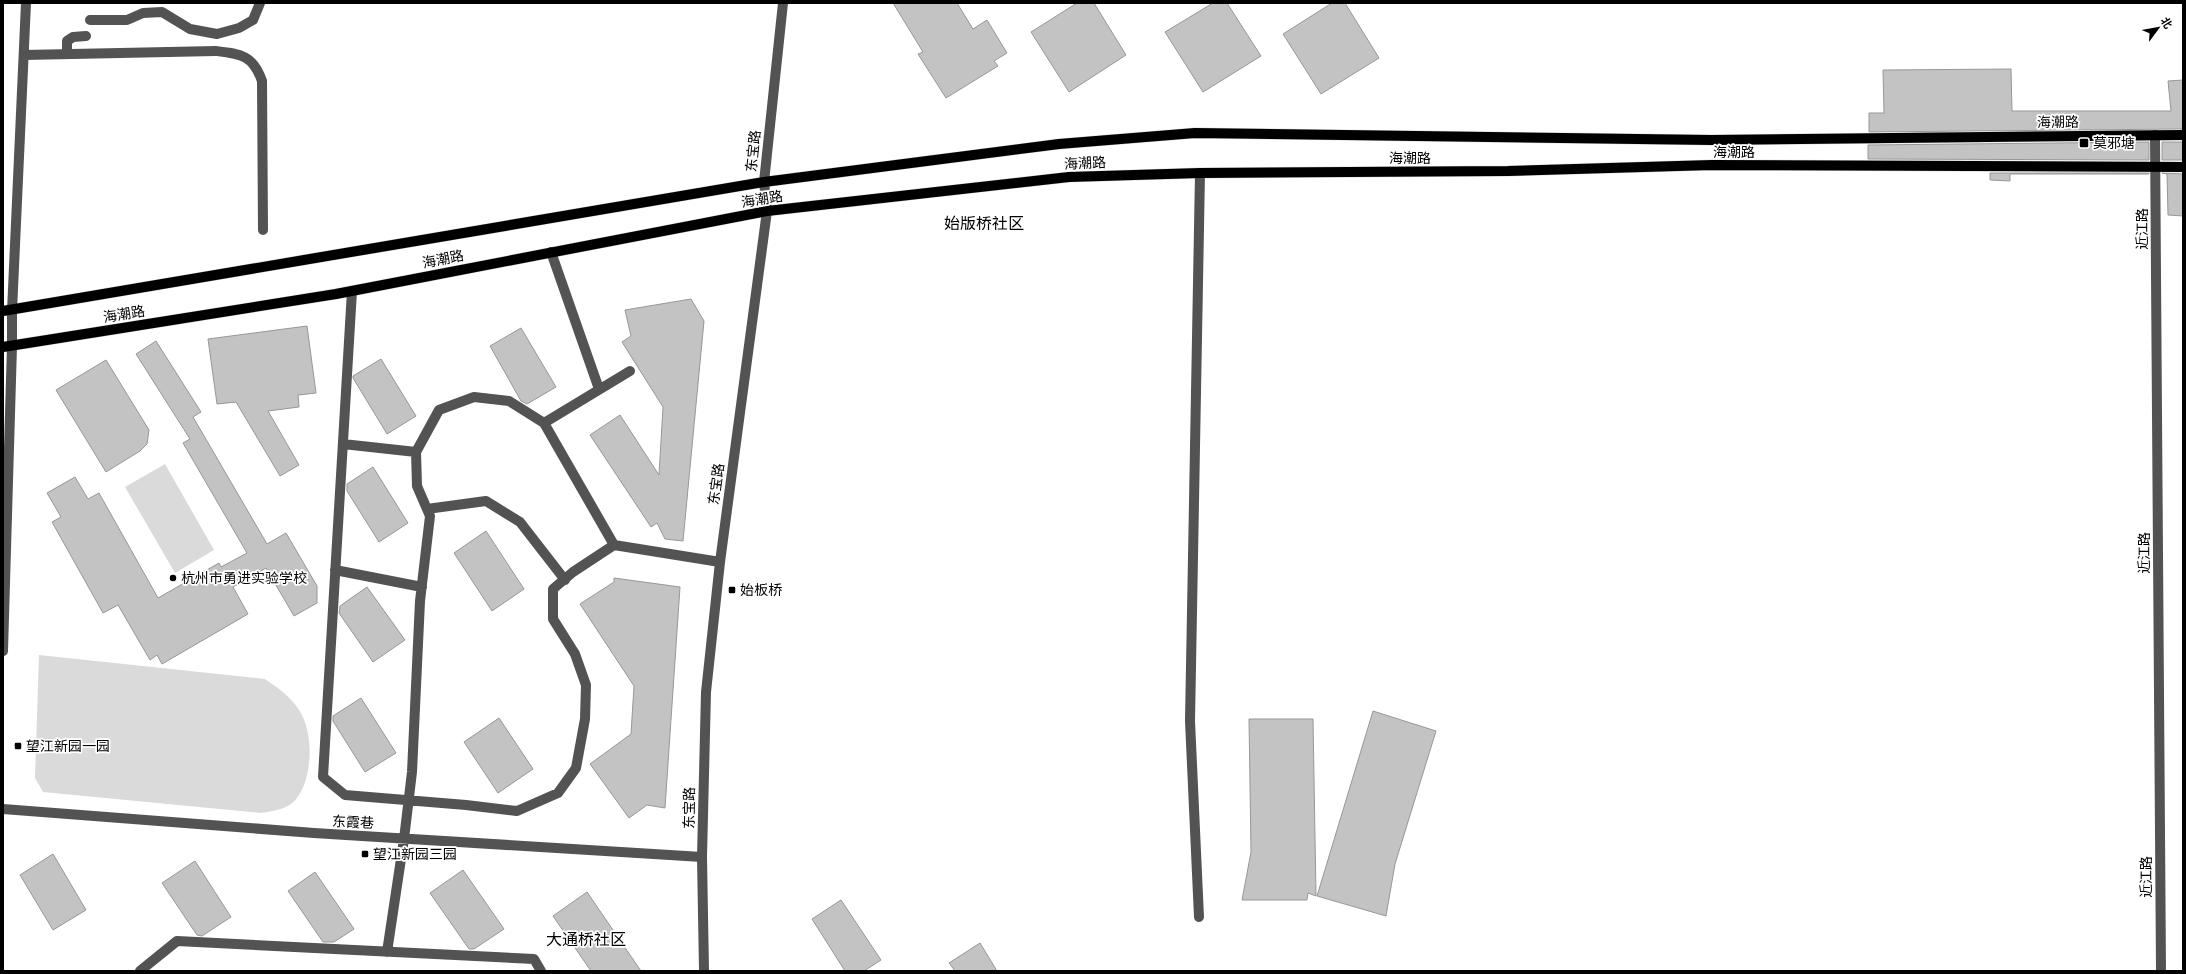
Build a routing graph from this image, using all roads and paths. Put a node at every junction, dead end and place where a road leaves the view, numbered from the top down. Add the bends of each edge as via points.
1 (26, 3) edge
2 (260, 3) edge
3 (783, 3) edge
4 (90, 20) dead end
5 (86, 36) dead end
6 (67, 54) junction
7 (24, 55) junction
8 (2155, 135) junction
9 (2183, 135) edge
10 (2156, 167) junction
11 (2183, 167) edge
12 (1200, 173) junction
13 (764, 182) junction
14 (767, 211) junction
15 (263, 230) dead end
16 (551, 252) junction
17 (352, 291) junction
18 (7, 311) edge
19 (8, 346) edge
20 (630, 371) dead end
21 (599, 389) junction
22 (544, 423) junction
23 (343, 444) junction
24 (416, 452) junction
25 (427, 509) junction
26 (614, 545) junction
27 (720, 562) junction
28 (335, 570) junction
29 (565, 580) junction
30 (422, 587) junction
31 (3, 651) edge
32 (409, 800) junction
33 (3, 809) edge
34 (404, 839) junction
35 (702, 857) junction
36 (1199, 917) dead end
37 (387, 952) junction
38 (140, 971) edge
39 (541, 971) edge
40 (704, 971) edge
41 (2161, 971) edge

1 - 7 street
2 - 4 street via 253,20 239,28 217,34 190,30 162,12 143,13 127,20
3 - 13 street, 东宝路
5 - 6 street via 73,37 67,41
6 - 7 street
6 - 15 street via 216,51 242,54 257,67 262,81
7 - 18 street
8 - 9 main road, 海潮路
8 - 10 street, 近江路
8 - 13 main road, 海潮路 via 1712,140 1195,133 1059,144
10 - 11 main road, 海潮路
10 - 12 main road, 海潮路 via 1712,166 1508,171
10 - 41 street, 近江路
12 - 14 main road, 海潮路 via 1070,177
12 - 36 street via 1190,721
13 - 14 street, 东宝路
13 - 18 main road, 海潮路
14 - 16 main road, 海潮路
14 - 27 street, 东宝路
16 - 17 main road, 海潮路
16 - 21 street
17 - 19 main road, 海潮路
17 - 23 street
18 - 19 street
19 - 31 street
20 - 21 street
21 - 22 street
22 - 24 street via 509,402 474,397 439,410
22 - 26 street
23 - 24 street
23 - 28 street
24 - 25 street via 417,486
25 - 29 street via 486,501 520,522
25 - 30 street via 430,516
26 - 27 street
26 - 29 street
27 - 35 street, 东宝路 via 706,692
28 - 30 street
28 - 32 street via 323,777 345,795
29 - 32 street via 552,589 553,619 575,654 586,685 585,719 576,768 558,793 517,811
30 - 32 street
32 - 34 street
33 - 34 street, 东霞巷
34 - 35 street, 东霞巷
34 - 37 street
35 - 40 street, 东宝路
37 - 38 street via 177,941
37 - 39 street via 534,959

